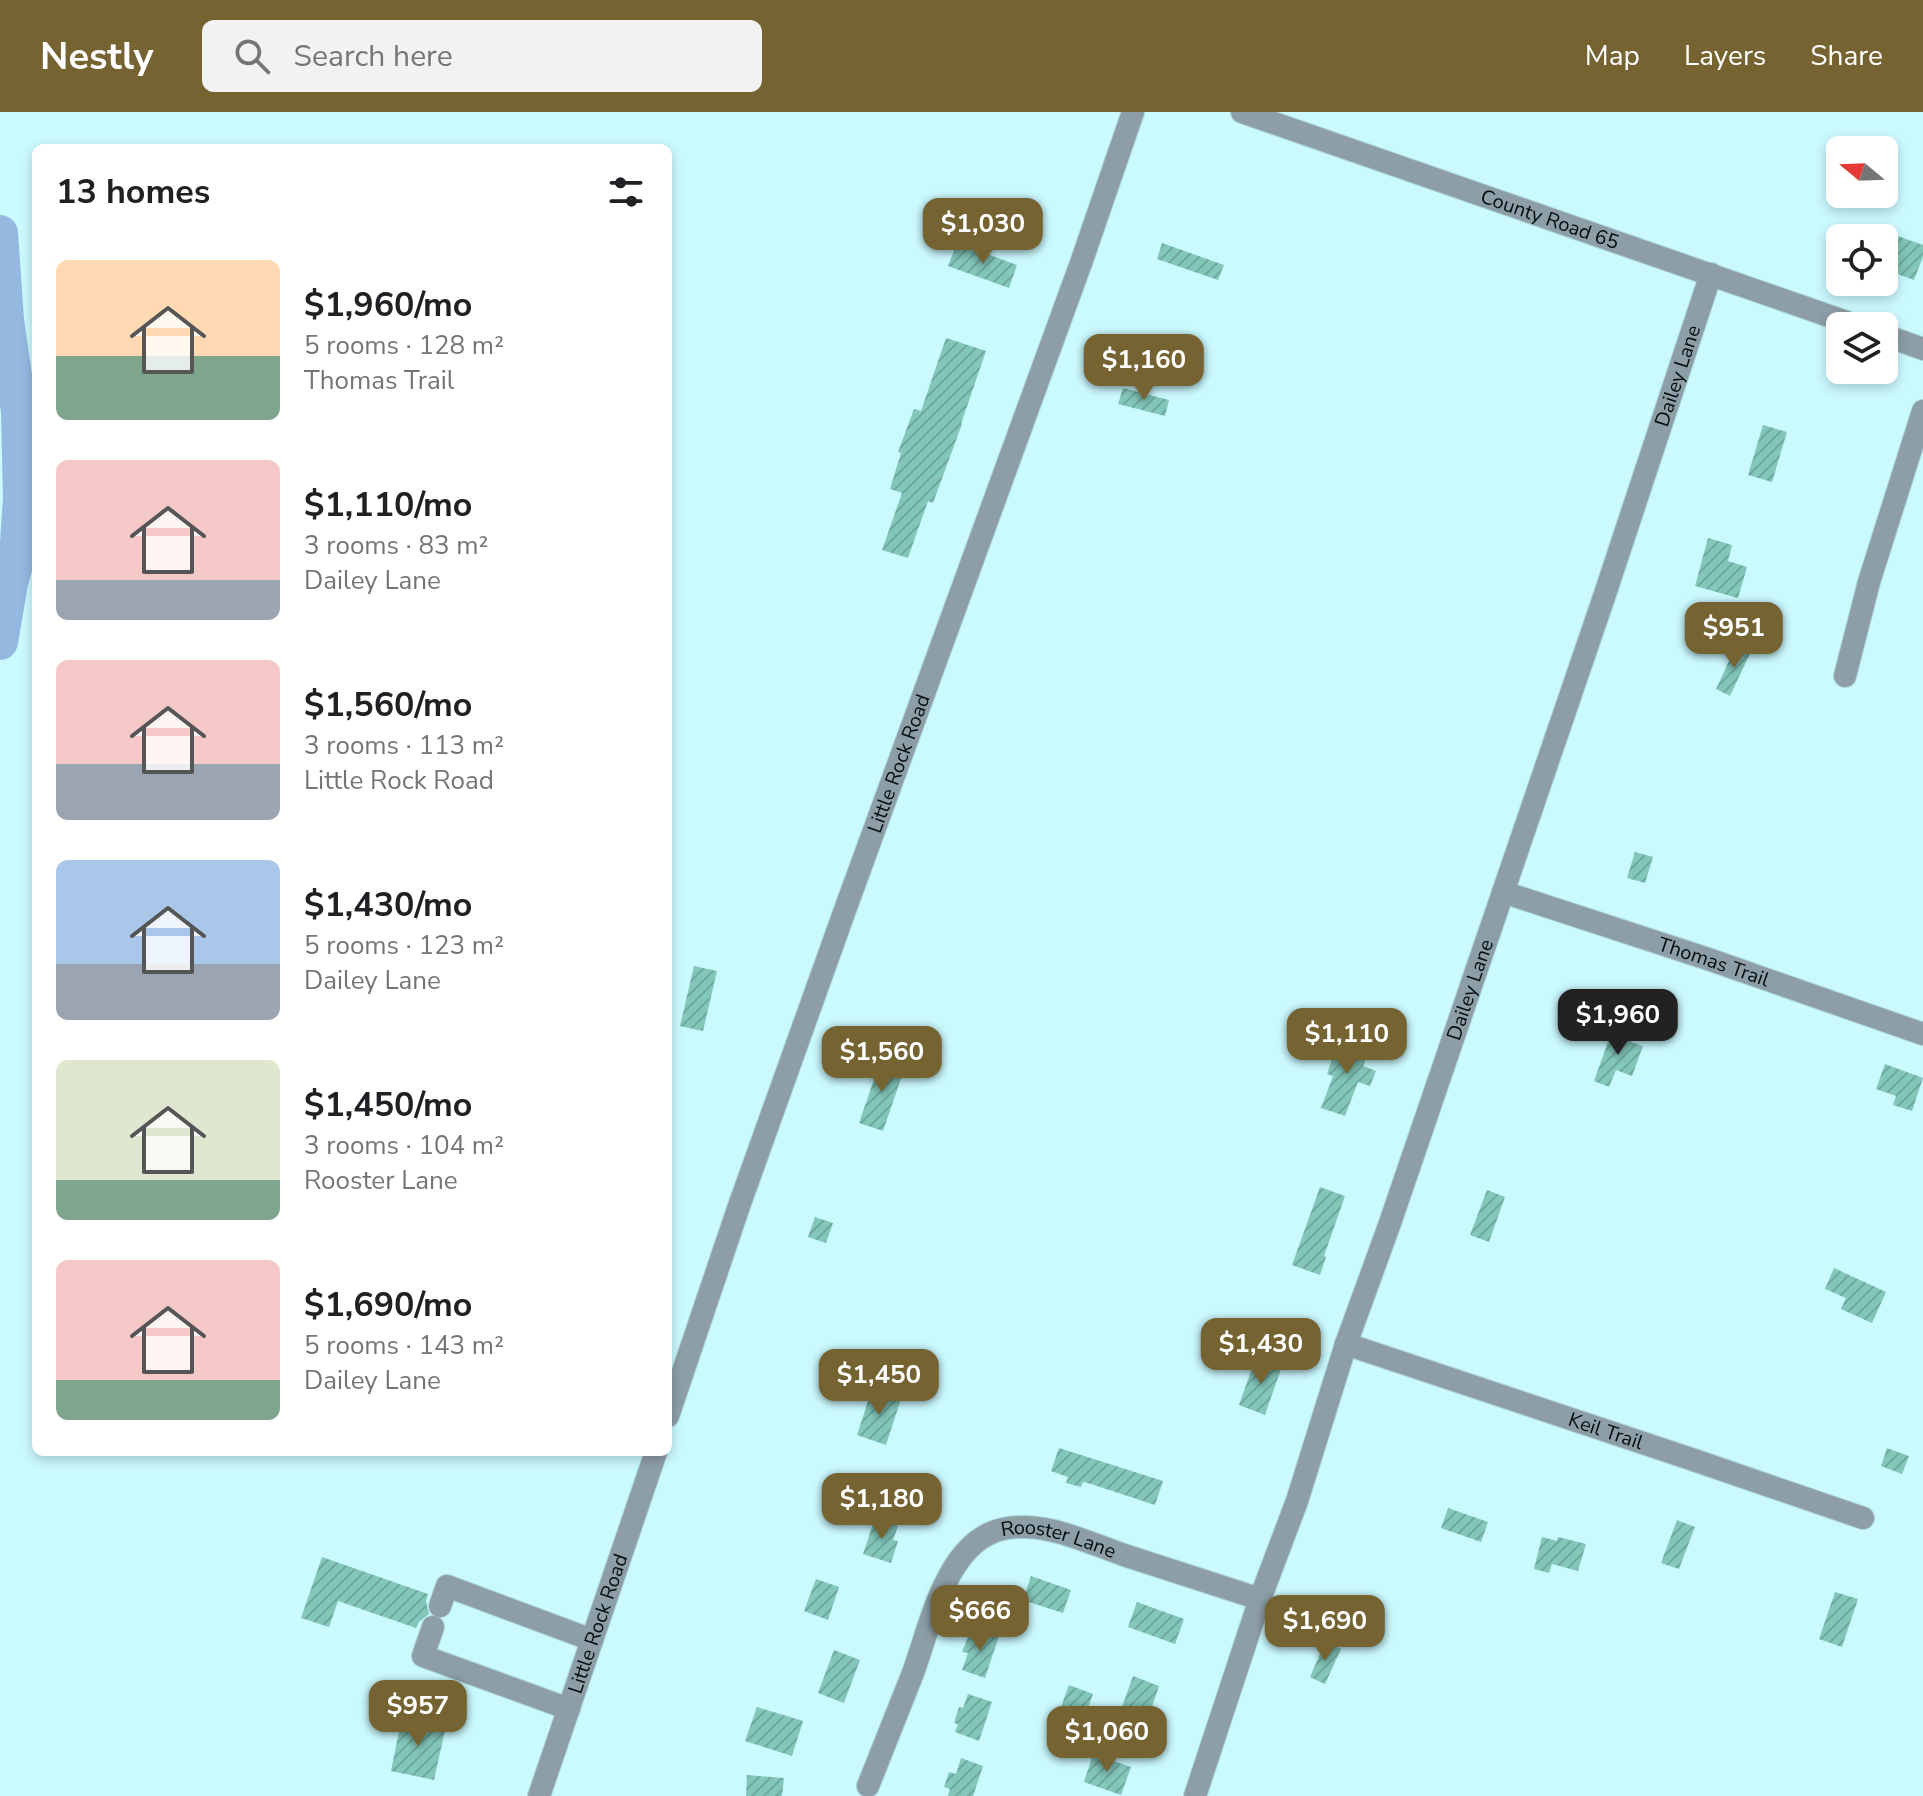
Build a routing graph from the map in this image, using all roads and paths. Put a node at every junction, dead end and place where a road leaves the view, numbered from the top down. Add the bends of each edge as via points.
1 (1133, 112) edge
2 (1242, 112) edge
3 (1711, 274) junction
4 (1826, 315) edge
5 (1898, 340) edge
6 (1923, 349) edge
7 (1923, 411) edge
8 (1845, 676) dead end
9 (1503, 892) junction
10 (1923, 1034) edge
11 (1346, 1344) junction
12 (672, 1404) edge
13 (655, 1456) edge
14 (1863, 1518) dead end
15 (1260, 1599) junction
16 (592, 1640) junction
17 (569, 1709) junction
18 (868, 1786) dead end
19 (1196, 1795) edge
20 (539, 1796) edge

1 - 12 street, Little Rock Road
2 - 3 street, County Road 65
3 - 4 street, County Road 65
3 - 9 street, Dailey Lane
5 - 6 street
7 - 8 street
9 - 10 street, Thomas Trail
9 - 11 street, Dailey Lane
11 - 14 street, Keil Trail
11 - 15 street, Dailey Lane
13 - 16 street, Little Rock Road
15 - 18 street, Rooster Lane via 1044,1528 1002,1529 978,1540 952,1572 933,1610
15 - 19 street, Dailey Lane
16 - 17 street, Little Rock Road
16 - 17 street via 447,1586 423,1656
17 - 20 street, Little Rock Road

